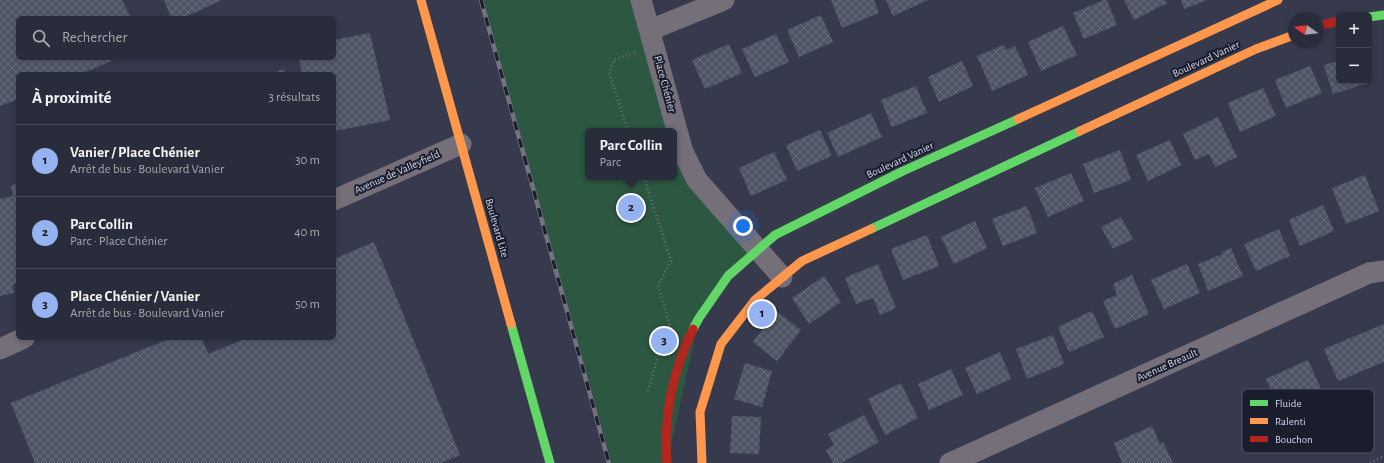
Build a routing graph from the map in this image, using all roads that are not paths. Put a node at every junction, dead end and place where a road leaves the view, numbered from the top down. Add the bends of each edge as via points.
1 (421, 0) edge
2 (641, 0) edge
3 (724, 0) edge
4 (1278, 0) edge
5 (1384, 15) edge
6 (1372, 17) edge
7 (1336, 22) edge
8 (1324, 25) edge
9 (1288, 37) edge
10 (652, 38) junction
11 (676, 128) edge
12 (677, 130) edge
13 (461, 144) junction
14 (336, 199) edge
15 (758, 248) junction
16 (1384, 271) edge
17 (782, 277) junction
18 (19, 340) edge
19 (0, 348) edge
20 (550, 463) edge
21 (667, 463) edge
22 (702, 463) edge
23 (950, 463) edge

1 - 13 street, Boulevard Lite
2 - 10 street, Place Chénier
3 - 10 street
4 - 15 street, Boulevard Vanier via 903,171 775,235
5 - 6 street
7 - 8 street
9 - 17 street, Boulevard Vanier via 1256,49 802,261
10 - 11 street, Place Chénier
12 - 15 street, Place Chénier via 683,152 697,180
13 - 14 street, Avenue de Valleyfield
13 - 20 street, Boulevard Lite
15 - 17 street, Place Chénier
15 - 21 street, Boulevard Vanier via 728,276 699,318 683,350 670,398 665,440
16 - 23 street, Avenue Breault via 1369,273
17 - 22 street, Boulevard Vanier via 754,300 721,344 700,412
18 - 19 street

